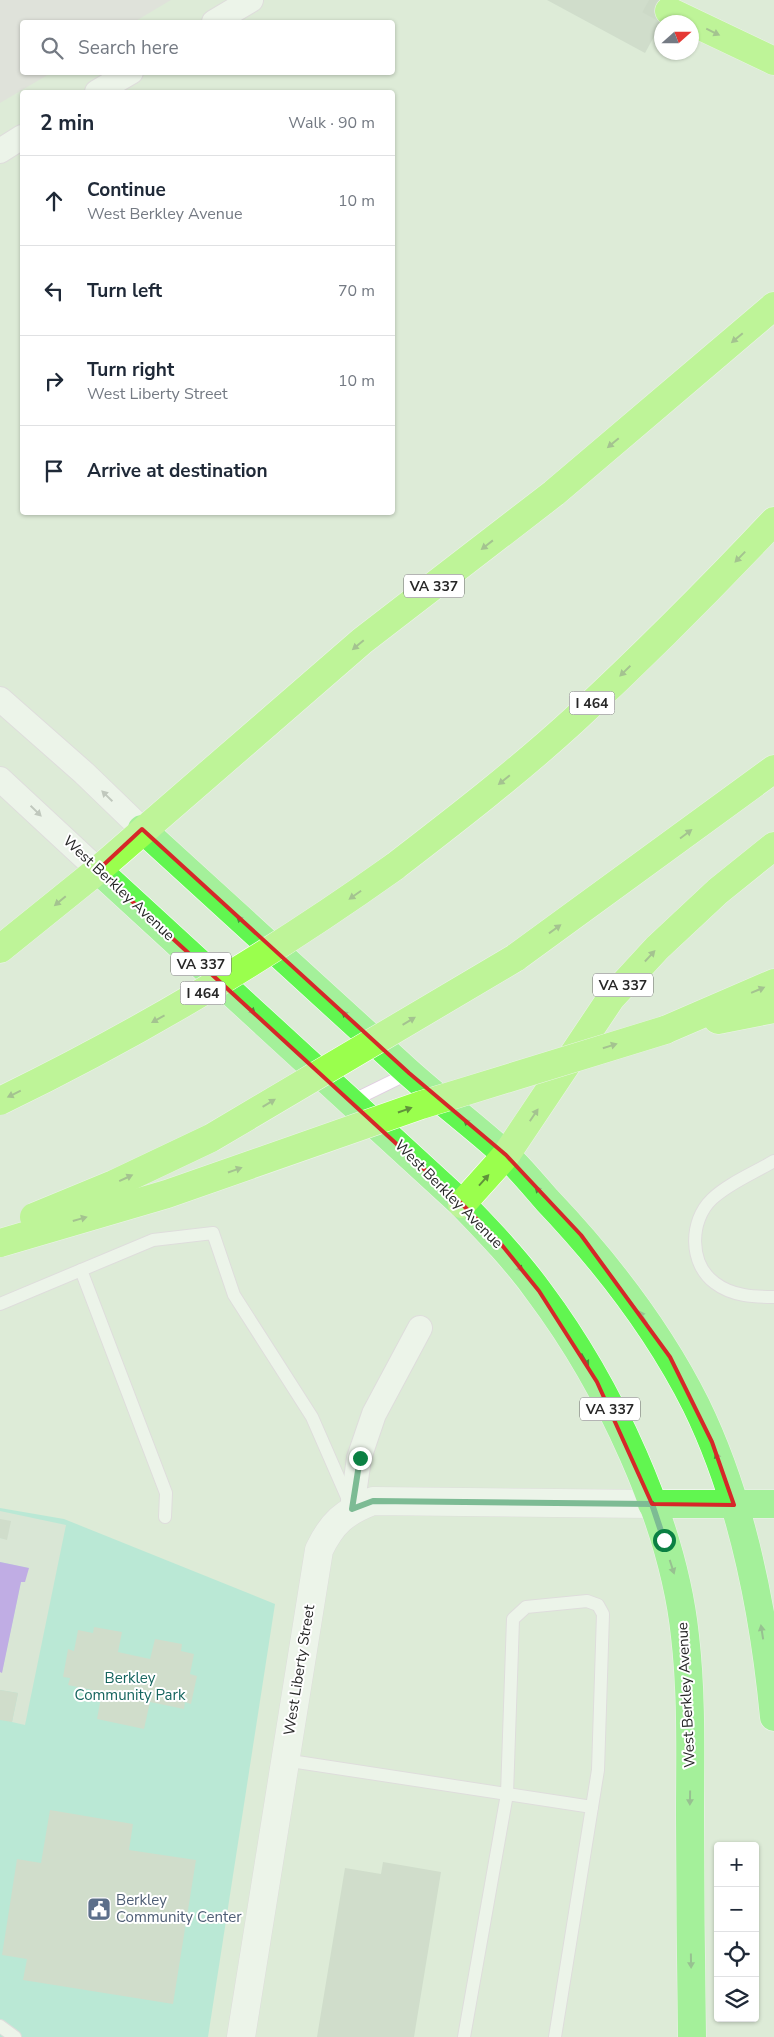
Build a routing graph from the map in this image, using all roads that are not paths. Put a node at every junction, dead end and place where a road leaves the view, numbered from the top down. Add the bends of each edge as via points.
1 (252, 0) edge
2 (669, 10) tunnel mouth
3 (217, 20) edge
4 (774, 61) edge
5 (126, 75) edge
6 (100, 90) edge
7 (20, 138) edge
8 (0, 151) edge
9 (774, 306) edge
10 (774, 521) edge
11 (0, 699) edge
12 (774, 769) edge
13 (0, 779) edge
14 (142, 829) junction
15 (774, 846) edge
16 (98, 870) junction
17 (0, 949) edge
18 (774, 983) edge
19 (774, 1009) edge
20 (665, 1030) junction
21 (409, 1073) junction
22 (0, 1101) edge
23 (352, 1101) junction
24 (506, 1155) junction
25 (774, 1161) edge
26 (462, 1204) junction
27 (0, 1232) edge
28 (0, 1243) edge
29 (81, 1270) junction
30 (774, 1297) edge
31 (0, 1304) edge
32 (420, 1328) dead end
33 (652, 1504) junction
34 (774, 1504) edge
35 (734, 1505) junction
36 (352, 1509) junction
37 (165, 1517) dead end
38 (774, 1717) edge
39 (284, 1760) junction
40 (507, 1794) junction
41 (592, 1807) junction
42 (0, 2026) edge
43 (15, 2037) edge
44 (241, 2037) edge
45 (464, 2037) edge
46 (555, 2037) edge
47 (692, 2037) edge

1 - 3 street
2 -> 4 highway
5 - 6 street
7 - 8 street
9 -> 14 highway, VA 337 via 554,493 362,642
10 -> 22 highway, I 464, bridge via 573,721 394,867 309,926 192,1000
14 -> 11 street
27 -> 12 highway, bridge via 114,1184 211,1138 515,958
13 -> 16 street, West Berkley Avenue
14 - 16 highway, VA 337
21 -> 14 main road
24 -> 15 highway, VA 337 via 611,998 657,948 718,891
16 -> 17 highway
16 -> 23 main road, West Berkley Avenue / VA 337
20 -> 18 highway
19 - 20 highway
28 -> 20 highway, bridge via 167,1194 422,1104
21 - 23 lane
24 -> 21 main road
23 - 26 main road, West Berkley Avenue / VA 337
26 -> 24 highway
35 -> 24 main road via 712,1442 670,1358 638,1308 581,1236
25 - 30 lane via 712,1200 702,1213 694,1236 699,1261 716,1284 742,1295
26 -> 33 main road, West Berkley Avenue / VA 337 via 501,1244 571,1337 597,1382
29 - 31 lane
29 - 36 lane via 153,1240 213,1233 234,1295 312,1417
29 - 37 lane via 166,1494
32 - 36 street via 374,1414 360,1458
33 - 35 main road
33 - 36 main road via 373,1501
33 -> 47 main road, West Berkley Avenue via 675,1576 686,1636 691,1757
34 - 35 main road
38 -> 35 main road via 754,1584
36 - 39 main road, West Liberty Street via 329,1530 319,1550
39 - 40 lane
39 - 44 main road, West Liberty Street
40 - 41 lane
40 - 41 lane via 513,1619 526,1607 587,1601 598,1605 603,1614 598,1770
40 - 45 lane
41 - 46 lane
42 - 43 lane

